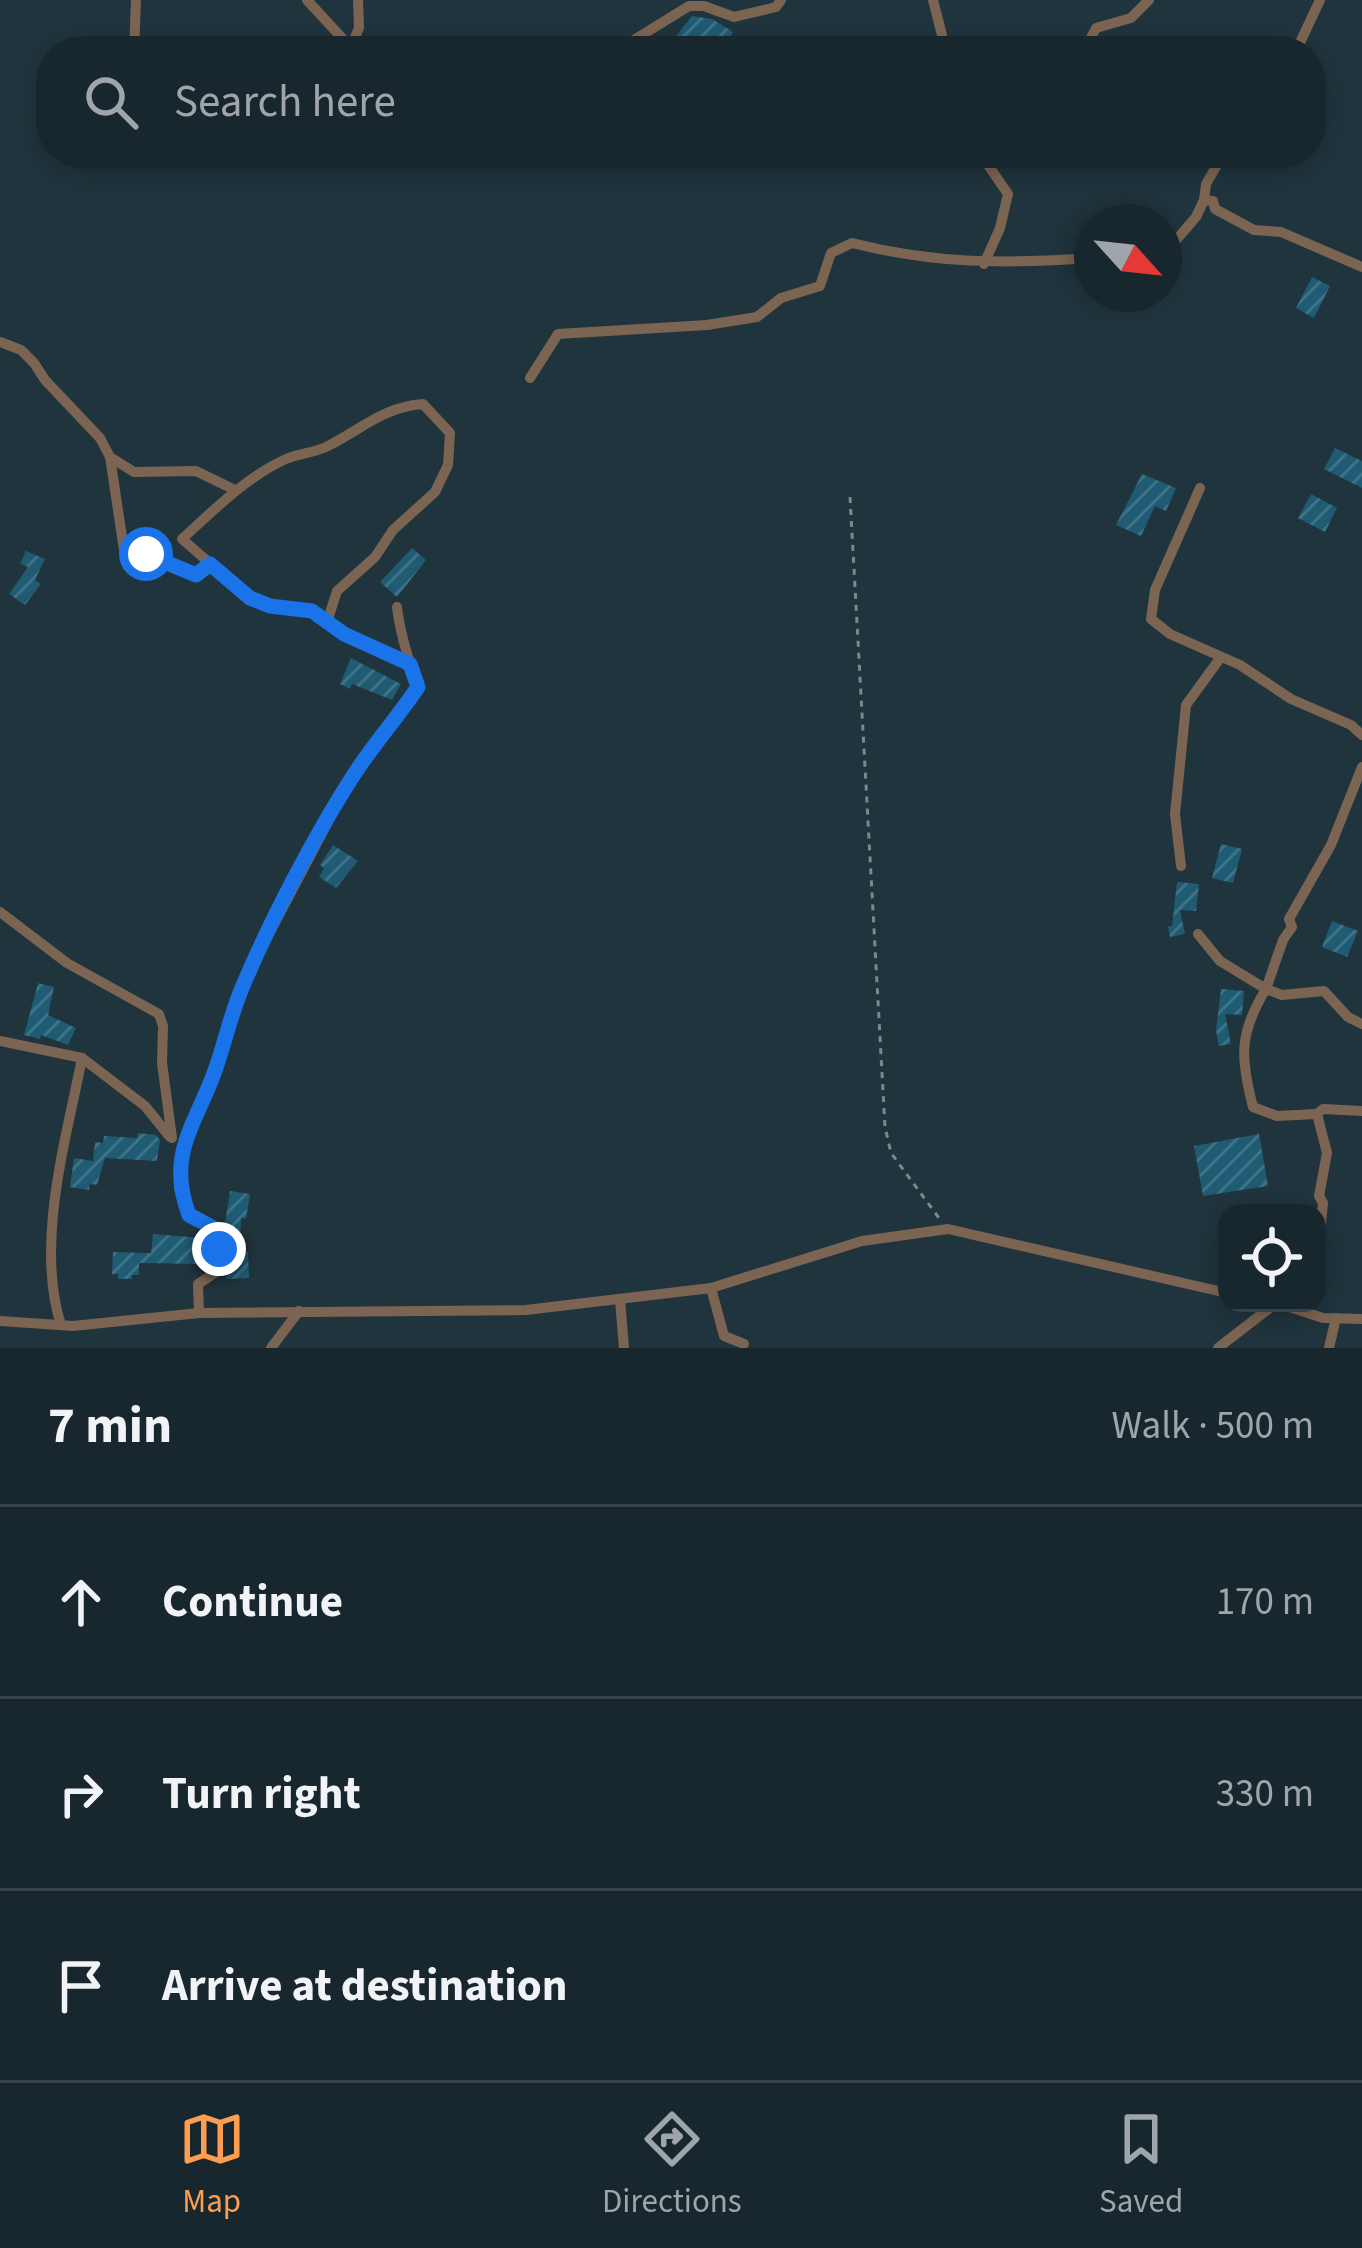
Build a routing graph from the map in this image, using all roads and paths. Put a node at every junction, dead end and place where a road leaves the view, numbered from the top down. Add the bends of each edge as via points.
1 (136, 0) edge
2 (307, 0) edge
3 (358, 0) edge
4 (781, 0) edge
5 (933, 0) edge
6 (1149, 0) edge
7 (1320, 0) edge
8 (135, 36) edge
9 (340, 36) edge
10 (356, 36) edge
11 (640, 36) edge
12 (942, 36) edge
13 (1092, 36) edge
14 (1304, 36) edge
15 (994, 168) edge
16 (1215, 168) edge
17 (1204, 200) junction
18 (1182, 234) edge
19 (1074, 260) edge
20 (984, 264) junction
21 (1362, 267) edge
22 (0, 342) edge
23 (530, 378) dead end
24 (110, 457) junction
25 (1200, 488) dead end
26 (235, 490) junction
27 (850, 497) dead end
28 (210, 564) junction
29 (397, 607) dead end
30 (327, 622) junction
31 (1221, 656) junction
32 (410, 664) junction
33 (1362, 735) edge
34 (1362, 767) edge
35 (1181, 866) dead end
36 (0, 912) edge
37 (1198, 934) dead end
38 (1266, 988) junction
39 (1362, 1024) edge
40 (0, 1042) edge
41 (82, 1058) junction
42 (1362, 1111) edge
43 (1317, 1114) junction
44 (172, 1138) junction
45 (181, 1162) junction
46 (1323, 1204) edge
47 (948, 1229) junction
48 (711, 1288) junction
49 (1218, 1291) edge
50 (620, 1300) junction
51 (299, 1311) junction
52 (1264, 1312) edge
53 (1308, 1312) edge
54 (1325, 1312) edge
55 (199, 1313) junction
56 (1329, 1318) junction
57 (1362, 1319) edge
58 (0, 1321) edge
59 (61, 1325) junction
60 (743, 1344) dead end
61 (271, 1348) edge
62 (624, 1348) edge
63 (1218, 1348) edge
64 (1329, 1348) edge

1 - 8 street
2 - 9 street
3 - 10 street
4 - 11 street via 734,17 689,6
5 - 12 street
6 - 13 street
7 - 14 street
15 - 20 street via 1008,194
16 - 17 street
17 - 18 street
17 - 21 street via 1254,230 1281,232
19 - 20 street
20 - 23 street via 851,243 832,254 820,286 781,298 757,317 558,334
22 - 24 street via 34,363
24 - 26 street via 134,472 196,471
24 - 28 street via 124,550 196,575
25 - 31 street via 1155,590 1151,620
26 - 28 street via 182,539
26 - 30 street via 406,405 423,404 450,433 435,492 337,591
27 - 47 path via 885,1126 891,1153
28 - 30 street via 250,598 312,611
29 - 32 street
30 - 32 street
31 - 33 street
31 - 35 street via 1186,705 1175,814
32 - 45 street via 418,687 350,782 241,989
34 - 38 street via 1289,919
36 - 44 street via 67,964 159,1014
37 - 38 street via 1220,961
38 - 39 street via 1324,991
38 - 43 street via 1247,1019 1242,1064 1253,1107 1277,1116
40 - 41 street
41 - 44 street
41 - 59 street via 50,1228
42 - 43 street
43 - 46 street via 1327,1153
44 - 45 street
45 - 55 street via 189,1215 218,1237 218,1271 198,1284
47 - 48 street via 862,1241
47 - 49 street
48 - 50 street
48 - 60 street via 724,1336
50 - 51 street via 526,1310
50 - 62 street
51 - 55 street
51 - 61 street
52 - 63 street
53 - 56 street
54 - 56 street
55 - 59 street
56 - 57 street
56 - 64 street
58 - 59 street

